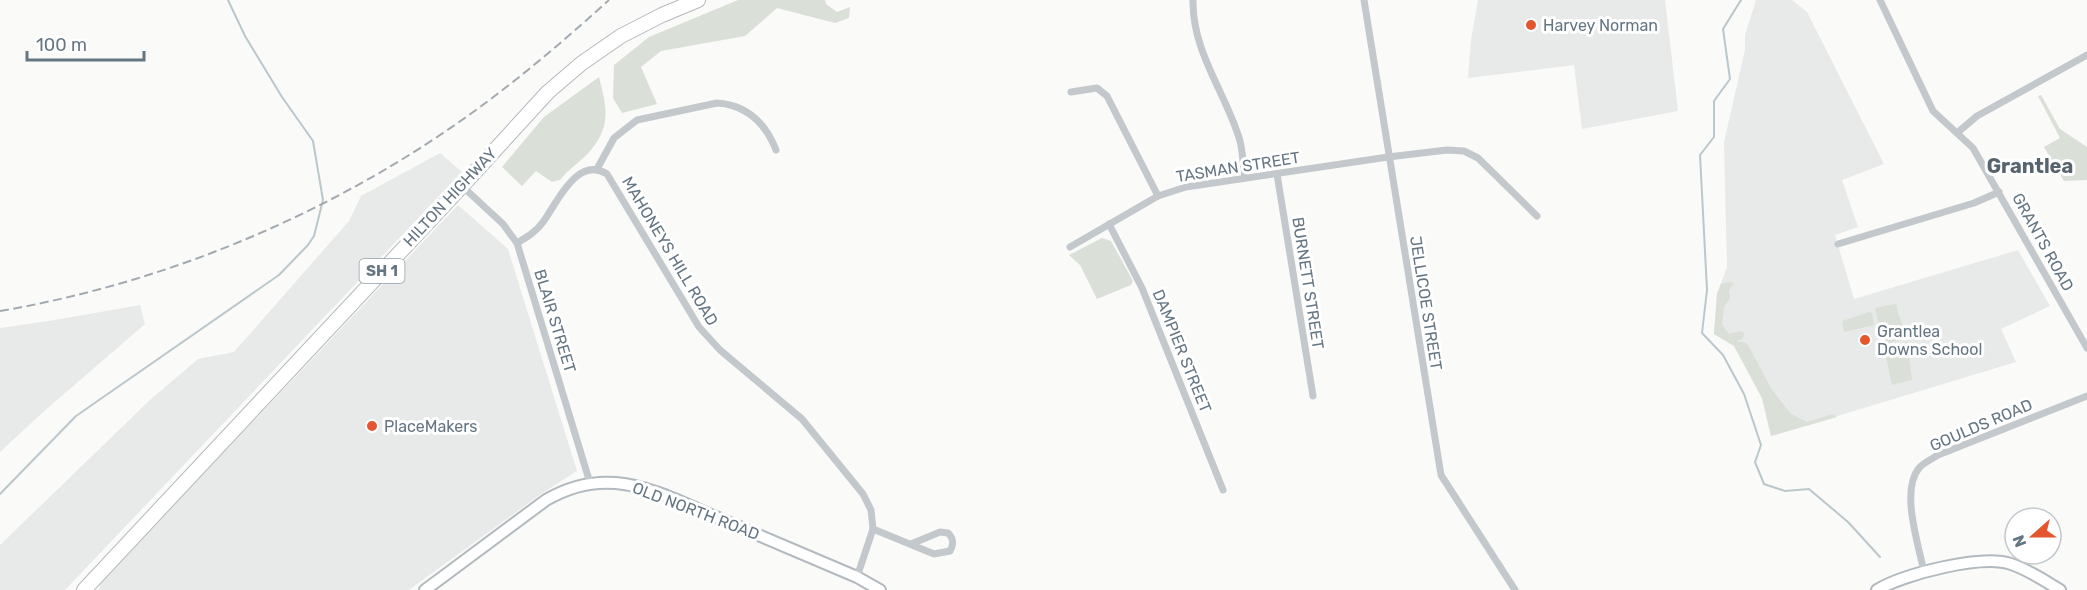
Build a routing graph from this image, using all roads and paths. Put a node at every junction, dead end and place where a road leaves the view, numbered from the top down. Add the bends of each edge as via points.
1 (698, 0) edge
2 (1193, 0) edge
3 (1364, 0) edge
4 (1880, 0) edge
5 (2087, 55) edge
6 (1071, 92) dead end
7 (1957, 133) junction
8 (776, 150) dead end
9 (1388, 157) junction
10 (597, 170) junction
11 (1277, 174) junction
12 (1245, 178) junction
13 (462, 186) junction
14 (1999, 192) junction
15 (1158, 196) junction
16 (1537, 216) dead end
17 (1109, 224) junction
18 (517, 243) junction
19 (1838, 244) dead end
20 (1070, 247) dead end
21 (2087, 348) edge
22 (1313, 396) dead end
23 (2087, 396) edge
24 (590, 483) junction
25 (1223, 490) dead end
26 (873, 529) junction
27 (911, 544) junction
28 (1924, 572) junction
29 (856, 577) junction
30 (84, 590) edge
31 (425, 590) edge
32 (880, 590) edge
33 (1515, 590) edge
34 (1878, 590) edge
35 (2060, 590) edge

1 - 13 highway, HILTON HIGHWAY / SH 1 via 641,26 573,69
2 - 12 street via 1197,39 1240,142
3 - 9 street, JELLICOE STREET
4 - 7 street, GRANTS ROAD via 1933,111
5 - 7 street via 1977,116
6 - 15 street via 1097,88 1107,96
7 - 14 street, GRANTS ROAD via 1972,148
8 - 10 street via 758,119 744,109 717,103 637,120 614,138
9 - 11 street, TASMAN STREET
9 - 16 street, TASMAN STREET via 1464,151 1478,158
9 - 33 street, JELLICOE STREET via 1441,475
10 - 18 street, MAHONEYS HILL ROAD via 577,176 542,223
10 - 26 street, MAHONEYS HILL ROAD via 611,180 699,327 802,418 868,503
11 - 12 street, TASMAN STREET
11 - 22 street, BURNETT STREET
12 - 15 street, TASMAN STREET
13 - 18 street, BLAIR STREET via 503,224
13 - 30 highway, HILTON HIGHWAY / SH 1
14 - 19 street
14 - 21 street, GRANTS ROAD
15 - 17 street, TASMAN STREET
17 - 20 street, TASMAN STREET
17 - 25 street, DAMPIER STREET via 1142,288
18 - 24 street, BLAIR STREET
23 - 28 street, GOULDS ROAD via 1938,455 1919,468 1910,500
24 - 29 street, OLD NORTH ROAD via 633,485 659,494
24 - 31 street, OLD NORTH ROAD via 546,500
26 - 27 street
26 - 29 street
27 - 27 street via 940,532 953,538 950,551 934,554
28 - 34 street
28 - 35 street via 1979,562 2010,563
29 - 32 street, OLD NORTH ROAD

